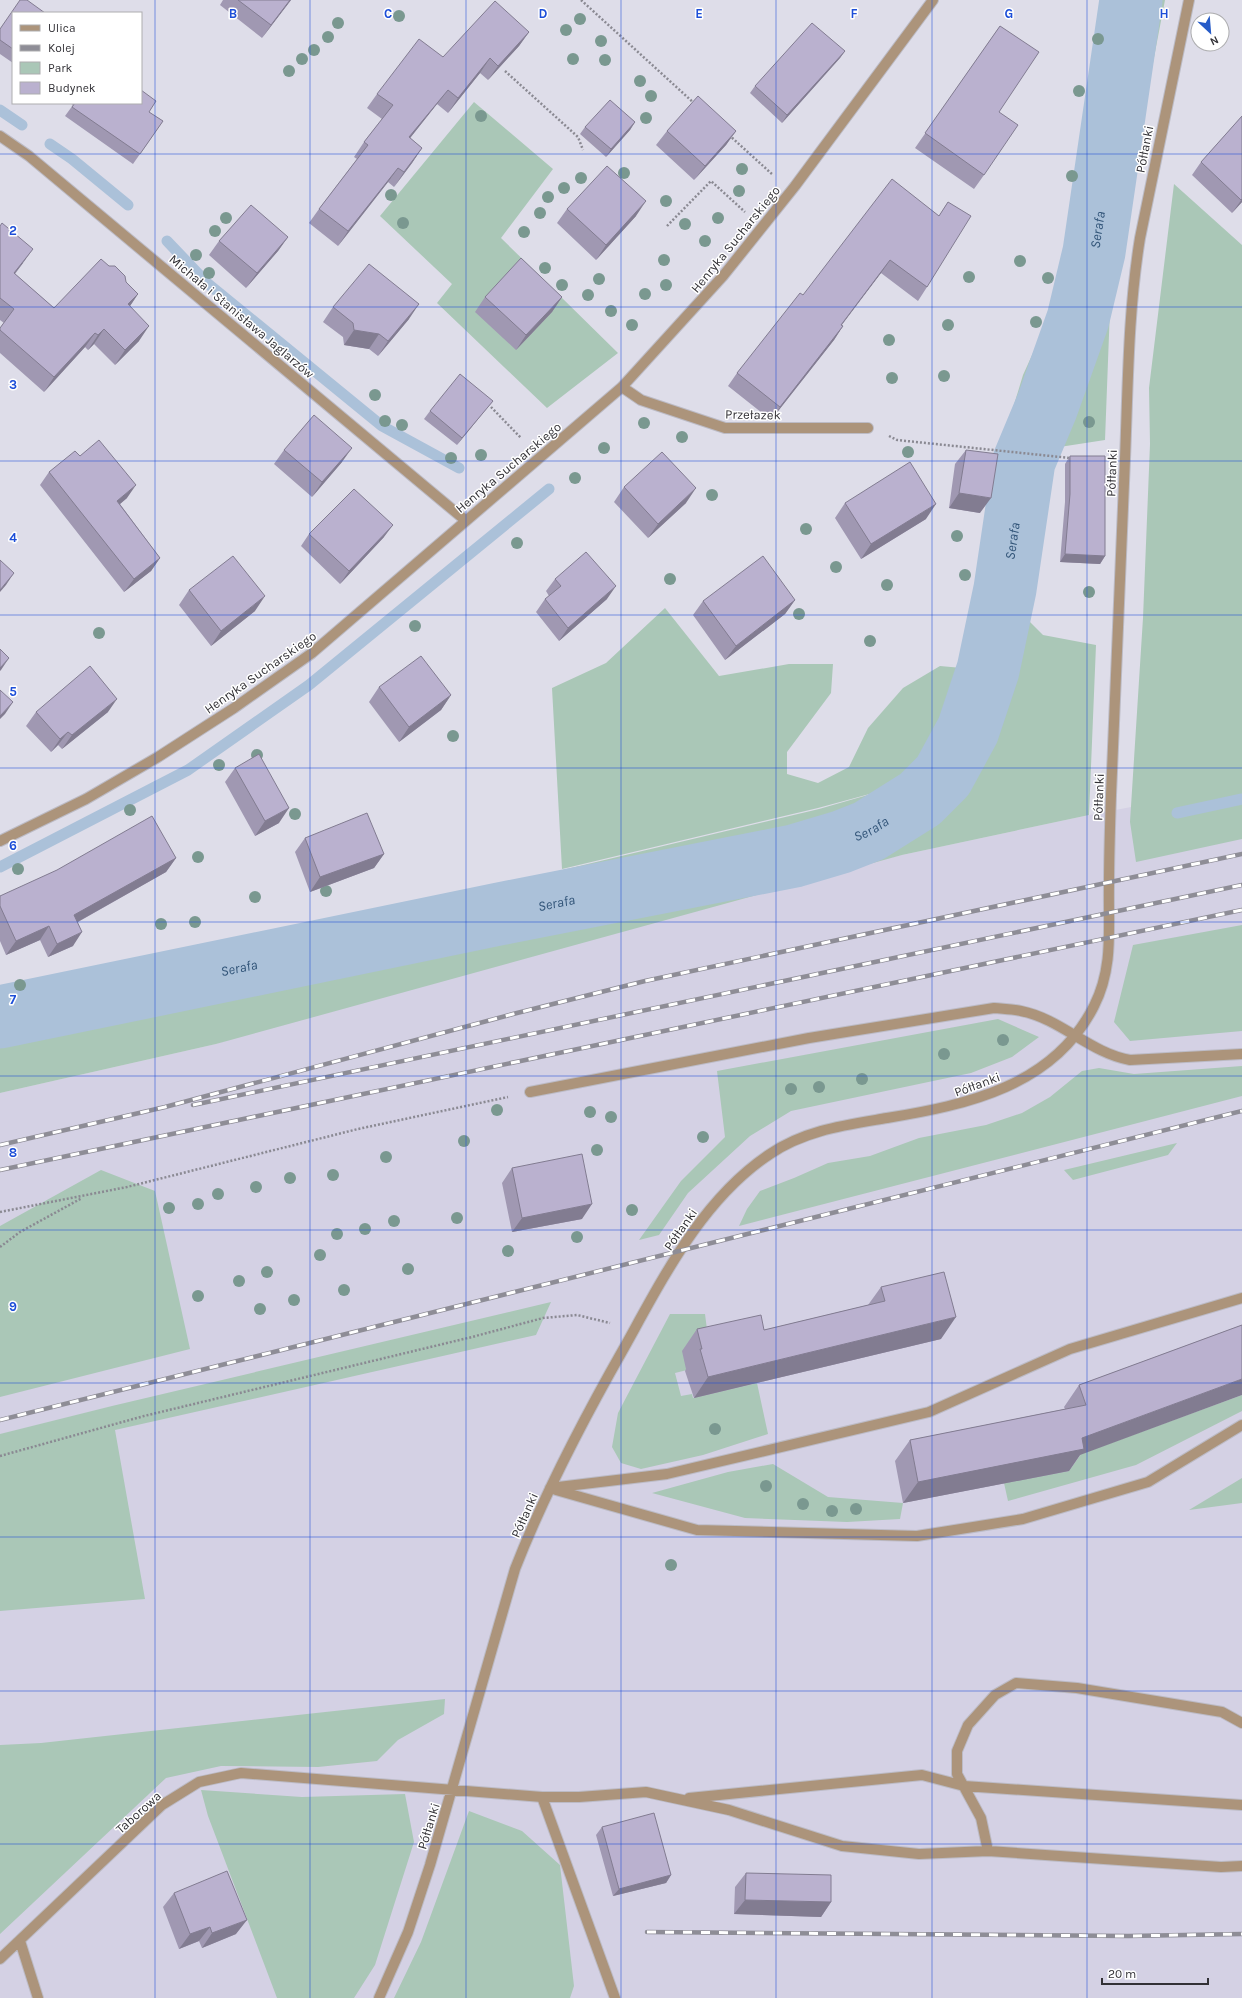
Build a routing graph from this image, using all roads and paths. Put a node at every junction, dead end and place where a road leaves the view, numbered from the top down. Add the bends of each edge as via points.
1 (581, 0) edge
2 (933, 0) edge
3 (1190, 0) edge
4 (505, 71) edge
5 (697, 106) edge
6 (726, 133) edge
7 (0, 136) edge
8 (4, 144) edge
9 (582, 150) dead end
10 (773, 176) dead end
11 (742, 210) dead end
12 (667, 226) dead end
13 (622, 387) junction
14 (491, 407) edge
15 (868, 428) joint
16 (521, 438) dead end
17 (1071, 458) edge
18 (465, 520) junction
19 (0, 841) edge
20 (1074, 1036) junction
21 (1242, 1054) edge
22 (530, 1092) joint
23 (86, 1196) junction
24 (0, 1212) edge
25 (0, 1247) edge
26 (1242, 1298) edge
27 (634, 1328) junction
28 (1242, 1425) edge
29 (0, 1456) edge
30 (550, 1488) junction
31 (1242, 1723) edge
32 (964, 1786) junction
33 (452, 1791) junction
34 (542, 1797) junction
35 (679, 1799) junction
36 (1242, 1805) edge
37 (988, 1851) junction
38 (1242, 1866) edge
39 (20, 1940) junction
40 (0, 1959) edge
41 (38, 1998) edge
42 (379, 1998) edge
43 (615, 1998) edge

1 - 5 path
2 - 13 street, Henryka Sucharskiego via 795,186 723,276
3 - 20 street, Półłanki via 1134,274 1127,379 1126,458 1116,653 1108,883 1110,953 1106,974 1095,1004
4 - 9 path via 578,137
6 - 10 path
7 - 8 street, Michała i Stanisława Jaglarzów
8 - 18 street, Michała i Stanisława Jaglarzów via 29,156
11 - 12 path via 711,180
13 - 15 street, Przełazek via 641,400 725,428
13 - 18 street, Henryka Sucharskiego
14 - 16 path
15 - 17 path via 898,440
18 - 19 street, Henryka Sucharskiego via 312,653 234,708 86,799
20 - 21 street via 1115,1057 1130,1060
20 - 22 street via 1023,1011 979,1010 809,1038
20 - 27 street, Półłanki via 1043,1066 988,1095 936,1110 822,1130 784,1145 766,1156 735,1182 692,1232
22 - 23 path via 358,1129
23 - 24 path
23 - 25 path via 20,1232
26 - 30 street via 1070,1349 929,1412 668,1474
27 - 29 path via 577,1315 544,1318 144,1416
27 - 30 street, Półłanki
28 - 30 street via 1148,1482 1023,1519 917,1536 697,1530
30 - 33 street, Półłanki via 516,1569
31 - 32 street via 1222,1712 1077,1688 1016,1683 995,1695 968,1725 957,1751 957,1774
32 - 35 street via 922,1775
32 - 36 street
32 - 37 street via 981,1818
33 - 34 street, Taborowa
33 - 39 street, Taborowa via 241,1773 199,1782 162,1805
33 - 42 street, Półłanki via 408,1932
34 - 35 street, Taborowa via 646,1792
34 - 43 street
35 - 37 street, Taborowa via 729,1810 842,1846 919,1854
37 - 38 street, Taborowa via 1221,1867
39 - 40 street, Taborowa
39 - 41 street

